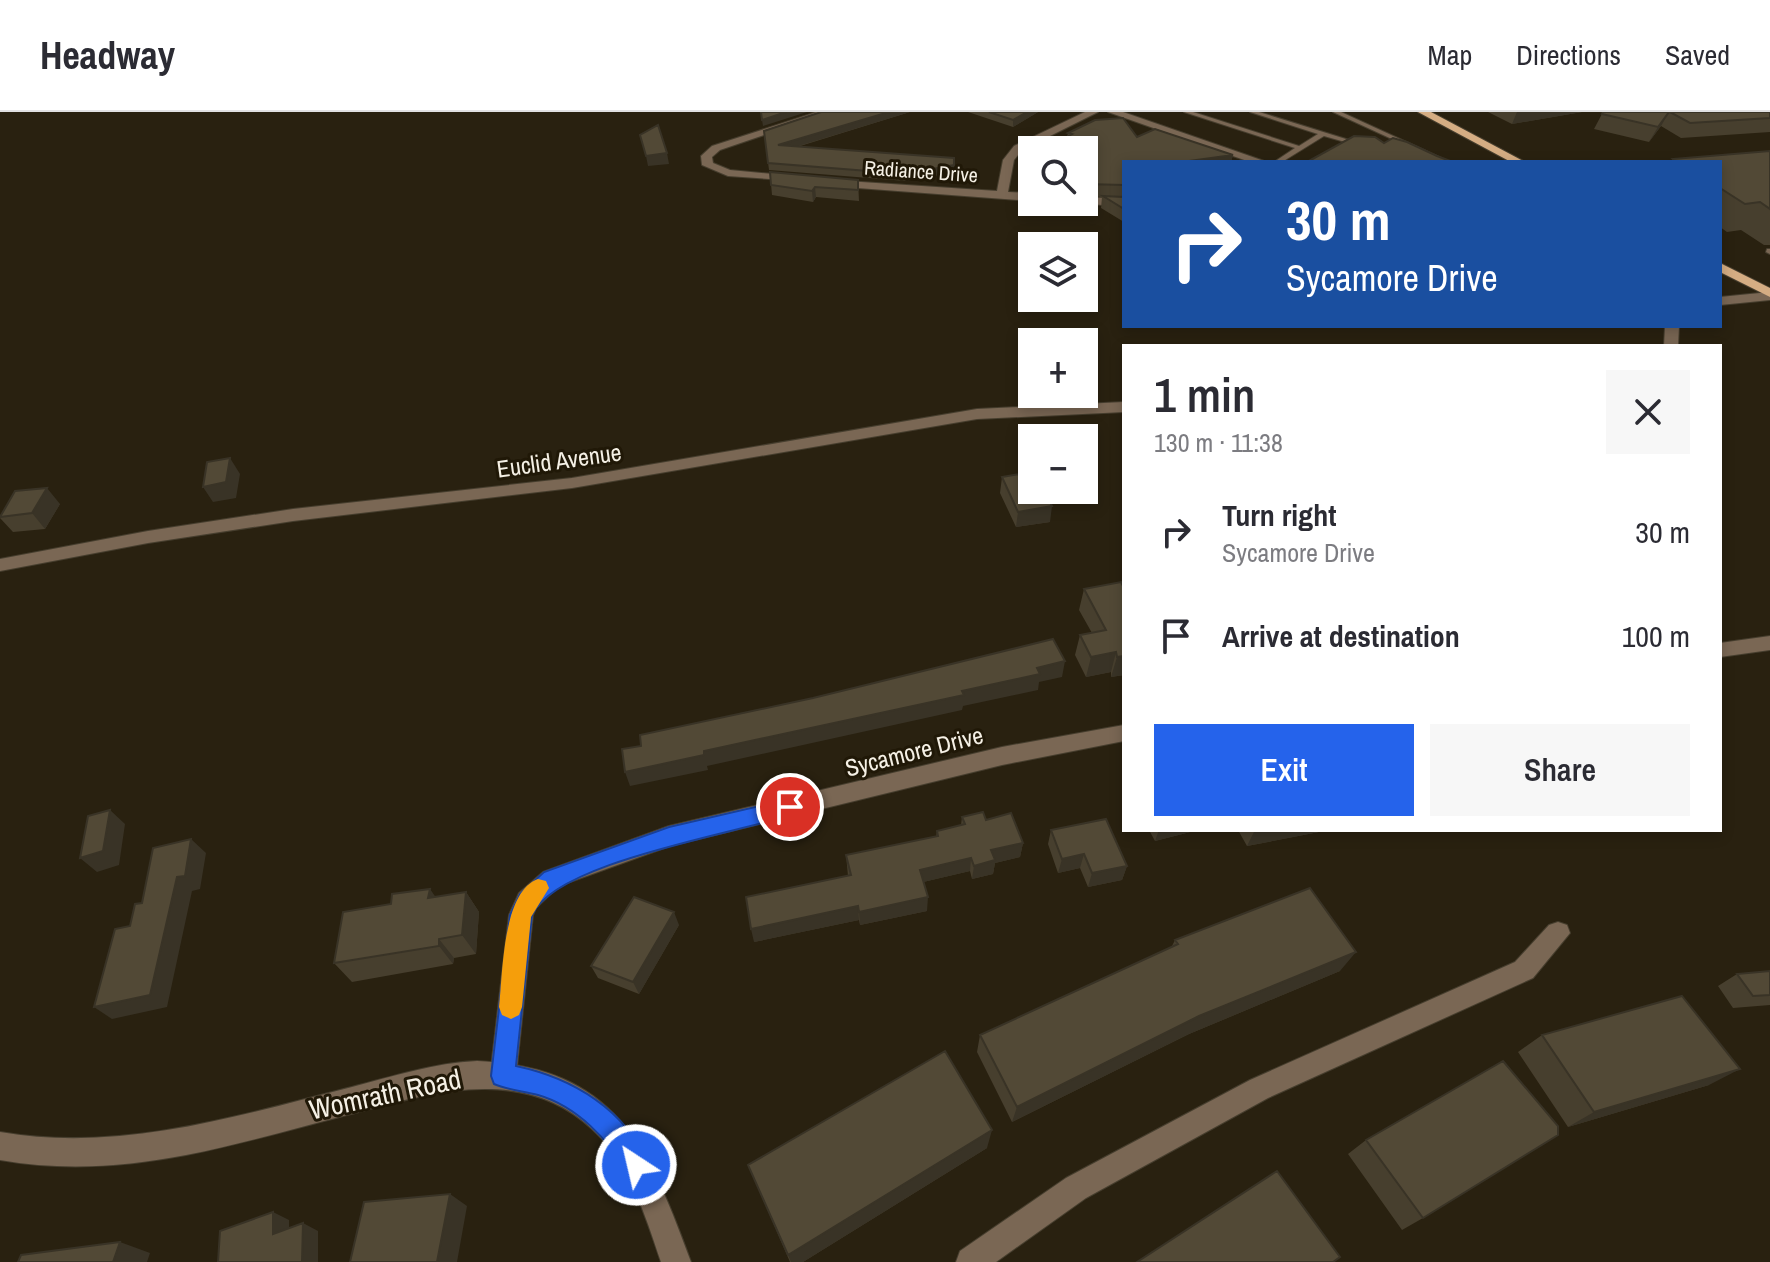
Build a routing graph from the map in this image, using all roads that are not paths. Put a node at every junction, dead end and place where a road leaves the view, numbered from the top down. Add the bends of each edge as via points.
1 (827, 112) edge
2 (1093, 112) edge
3 (1113, 112) edge
4 (1187, 112) edge
5 (1253, 112) edge
6 (1336, 112) edge
7 (1423, 112) edge
8 (1323, 134) junction
9 (1362, 145) edge
10 (1300, 148) junction
11 (1255, 160) edge
12 (1280, 160) edge
13 (1443, 160) edge
14 (1515, 160) edge
15 (804, 180) edge
16 (819, 182) edge
17 (1002, 195) junction
18 (1018, 196) edge
19 (1098, 202) edge
20 (1122, 203) edge
21 (1722, 268) edge
22 (1770, 294) edge
23 (1722, 301) edge
24 (1122, 407) edge
25 (0, 565) edge
26 (1770, 643) edge
27 (1722, 650) edge
28 (1122, 733) edge
29 (1558, 933) dead end
30 (503, 1076) junction
31 (0, 1146) edge
32 (676, 1262) edge
33 (971, 1262) edge

1 - 15 street via 716,148 706,156 708,165 721,172
2 - 17 street via 1018,148 1009,160
3 - 11 street
4 - 10 lane
5 - 8 lane
6 - 13 lane
7 - 14 main road
8 - 9 lane
8 - 10 lane
10 - 12 lane
16 - 17 street, Radiance Drive
17 - 18 street, Radiance Drive
19 - 20 street
21 - 22 main road
22 - 23 street
24 - 25 street, Euclid Avenue via 977,414 599,479 293,515
26 - 27 street
28 - 30 street, Sycamore Drive via 1002,756 669,836 551,879 527,901 521,915
29 - 33 street via 1524,970 1259,1089 1076,1188
30 - 31 street, Womrath Road via 446,1077 162,1146 44,1153
30 - 32 street, Womrath Road via 542,1084 570,1097 606,1125 639,1170

